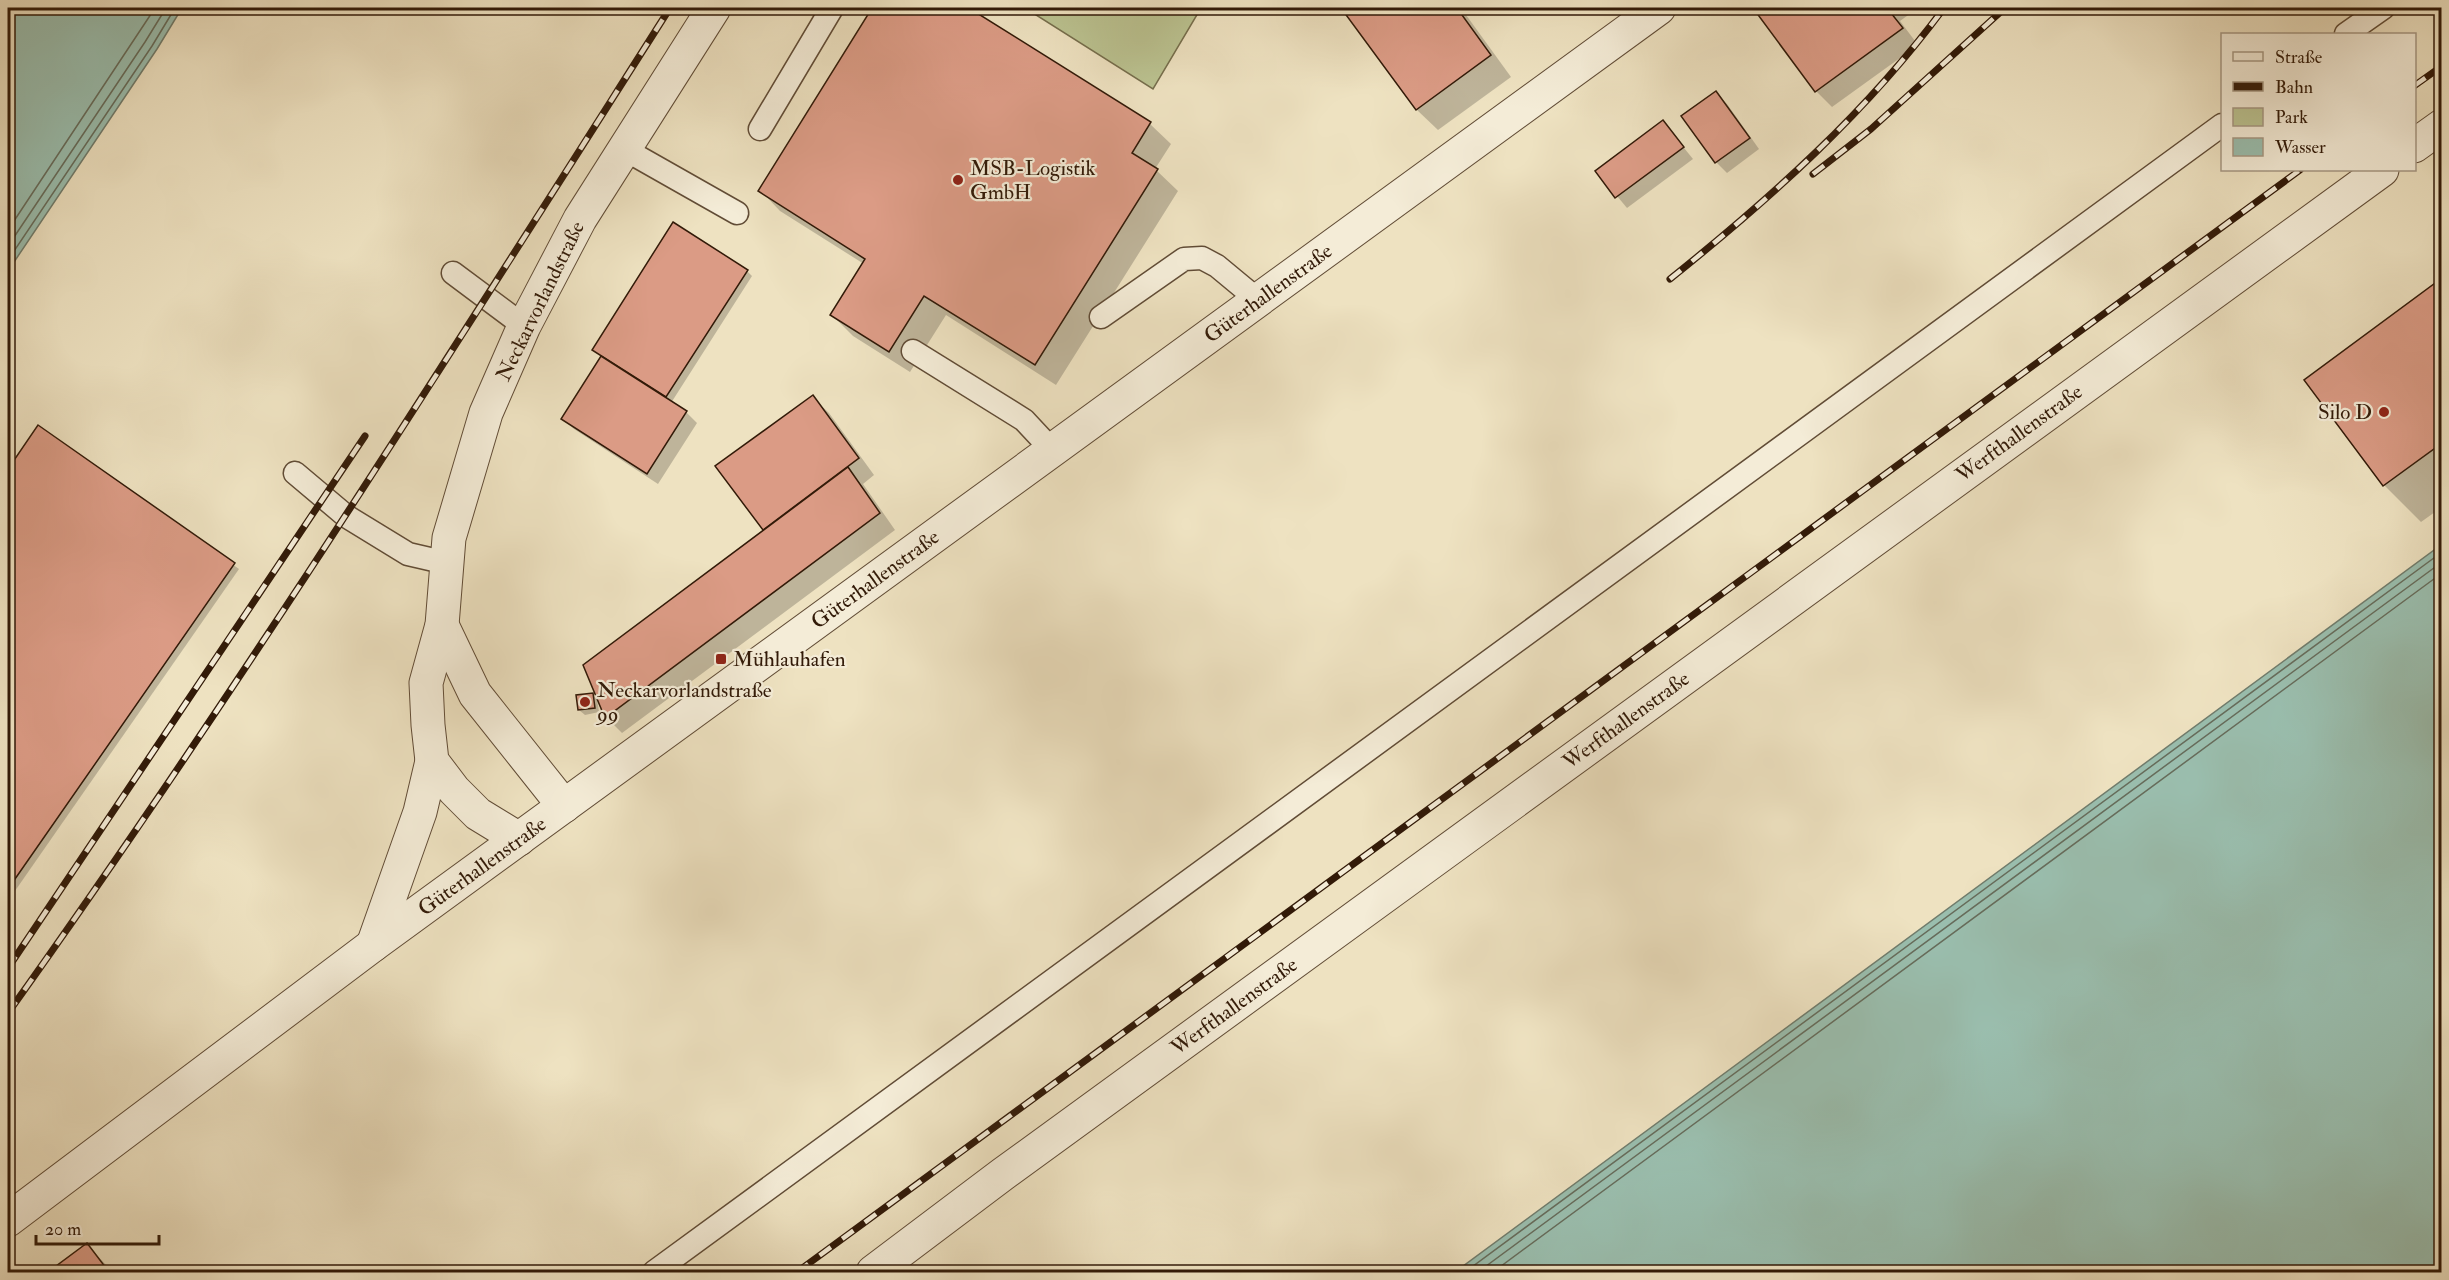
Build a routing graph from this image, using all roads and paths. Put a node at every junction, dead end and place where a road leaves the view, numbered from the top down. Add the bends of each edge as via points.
1 (714, 8) edge
2 (832, 8) edge
3 (1659, 8) edge
4 (2383, 8) edge
5 (2347, 33) edge
6 (2221, 126) edge
7 (2442, 126) edge
8 (760, 129) dead end
9 (2416, 145) edge
10 (624, 149) junction
11 (2381, 171) edge
12 (737, 213) dead end
13 (453, 273) dead end
14 (1258, 300) junction
15 (1101, 317) dead end
16 (524, 326) junction
17 (913, 351) dead end
18 (1052, 450) junction
19 (295, 473) dead end
20 (447, 563) junction
21 (442, 625) junction
22 (432, 761) junction
23 (564, 806) junction
24 (519, 840) junction
25 (373, 945) junction
26 (8, 1220) edge
27 (654, 1272) edge
28 (873, 1272) edge

1 - 10 street, Neckarvorlandstraße
2 - 8 lane
3 - 14 street, Güterhallenstraße
4 - 5 lane
6 - 27 lane
7 - 9 street
10 - 12 lane
10 - 16 street, Neckarvorlandstraße via 580,219
11 - 28 street, Werfthallenstraße
13 - 16 lane
14 - 15 lane via 1217,266 1202,258 1184,259
14 - 18 street, Güterhallenstraße
16 - 20 street, Neckarvorlandstraße via 486,413 448,538
17 - 18 lane via 1024,420
18 - 23 street, Güterhallenstraße
19 - 20 lane via 346,516 408,554
20 - 21 street, Neckarvorlandstraße
21 - 22 street, Neckarvorlandstraße via 426,683
21 - 23 street via 475,694
22 - 24 street via 478,814
22 - 25 street, Neckarvorlandstraße via 420,812
23 - 24 street, Güterhallenstraße
24 - 25 street, Güterhallenstraße
25 - 26 street, Güterhallenstraße

